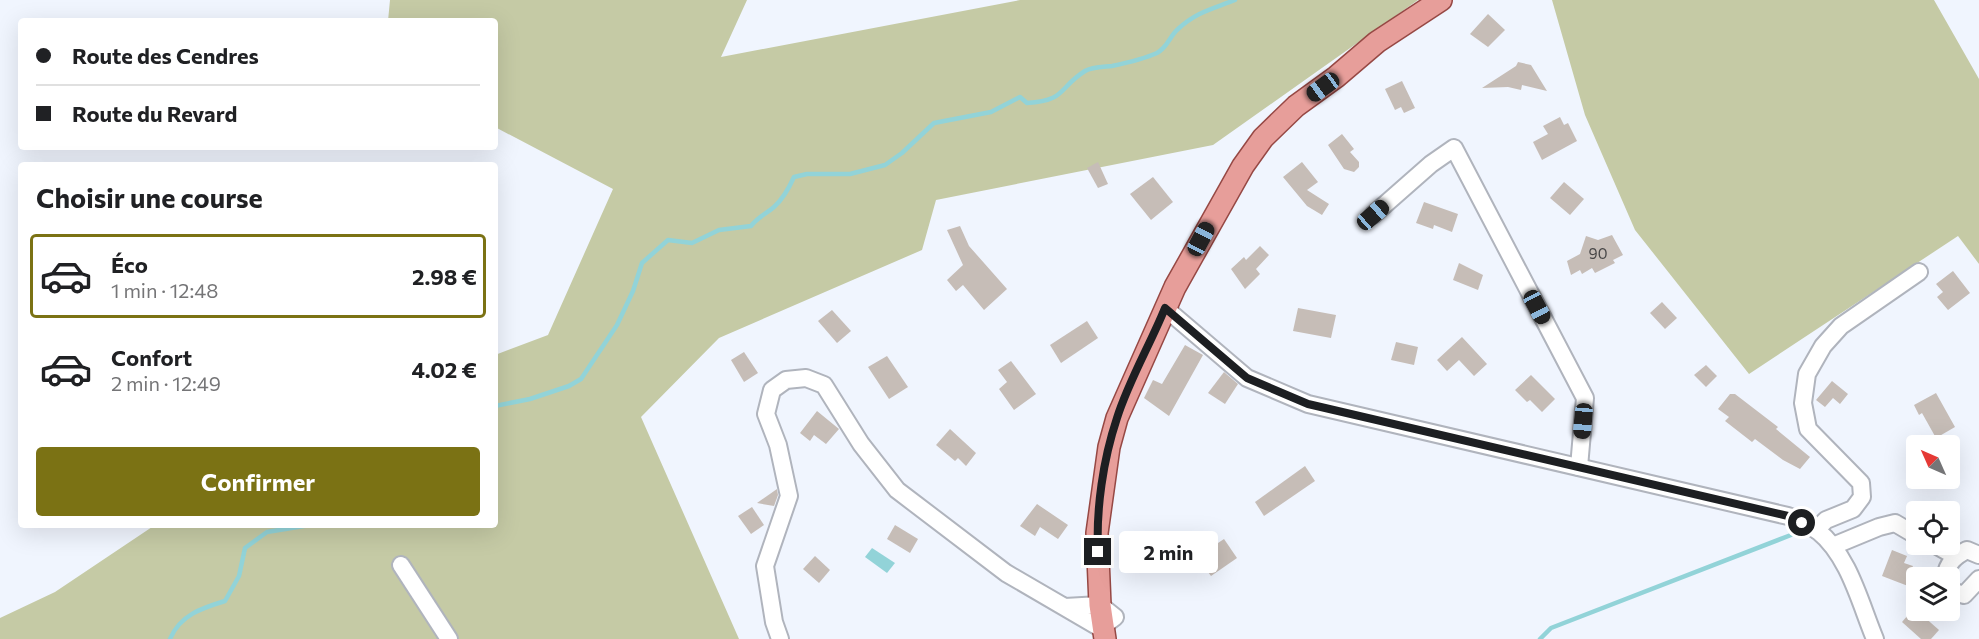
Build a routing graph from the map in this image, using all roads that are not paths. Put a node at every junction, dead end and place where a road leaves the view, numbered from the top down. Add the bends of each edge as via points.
1 (1441, 0) edge
2 (1373, 215) dead end
3 (1919, 272) dead end
4 (1165, 308) junction
5 (1579, 467) junction
6 (1816, 530) junction
7 (1906, 530) edge
8 (1833, 546) junction
9 (1979, 555) edge
10 (1955, 556) joint
11 (401, 565) dead end
12 (1947, 567) edge
13 (1979, 579) edge
14 (1960, 594) edge
15 (1108, 625) edge
16 (449, 639) edge
17 (780, 639) edge
18 (1875, 639) edge

1 - 4 main road via 1377,42 1296,106 1263,138 1210,223
2 - 5 street via 1454,148 1585,398
3 - 6 street via 1841,326 1823,346 1807,374 1803,403 1808,429 1861,483 1862,497 1852,509 1826,520
4 - 5 street via 1247,378 1308,404
4 - 15 main road via 1117,418 1105,471 1097,532
5 - 6 street via 1788,516
6 - 8 street
7 - 8 street via 1895,523
8 - 18 street
9 - 10 street via 1967,550
10 - 12 street
11 - 16 street
13 - 14 street via 1964,595
15 - 17 street via 1065,607 1006,573 897,490 861,444 824,385 806,378 786,380 772,390 766,414 778,445 789,496 765,566

